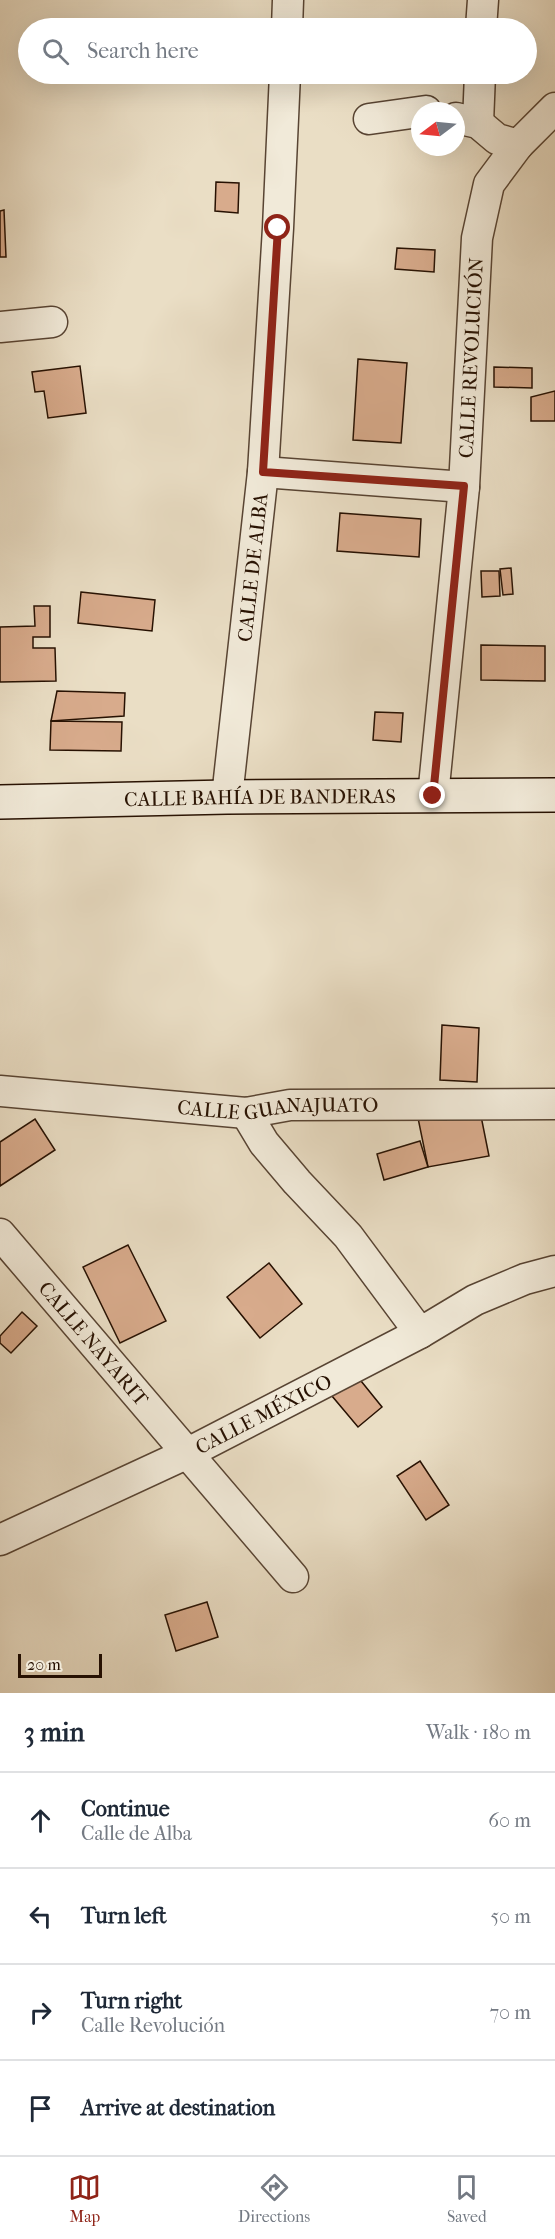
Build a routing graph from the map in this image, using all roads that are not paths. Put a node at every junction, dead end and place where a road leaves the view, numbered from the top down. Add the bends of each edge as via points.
1 (288, 0) edge
2 (483, 0) edge
3 (287, 18) edge
4 (482, 18) edge
5 (285, 84) edge
6 (477, 84) edge
7 (555, 108) edge
8 (411, 113) edge
9 (369, 119) dead end
10 (467, 121) edge
11 (518, 145) junction
12 (52, 322) dead end
13 (0, 327) edge
14 (263, 472) junction
15 (464, 486) junction
16 (555, 795) edge
17 (433, 796) junction
18 (227, 797) junction
19 (0, 802) edge
20 (0, 1091) edge
21 (555, 1104) edge
22 (246, 1113) junction
23 (0, 1234) edge
24 (555, 1271) edge
25 (420, 1334) junction
26 (188, 1454) junction
27 (0, 1540) edge
28 (293, 1577) dead end

1 - 3 street
2 - 4 street
5 - 14 street, CALLE DE ALBA
6 - 10 street
7 - 11 street, CALLE REVOLUCIÓN
8 - 9 street
10 - 11 street via 497,139
11 - 15 street, CALLE REVOLUCIÓN via 489,184 477,238
12 - 13 street
14 - 15 street
14 - 18 street, CALLE DE ALBA
15 - 17 street, CALLE REVOLUCIÓN
16 - 17 street, CALLE BAHÍA DE BANDERAS
17 - 18 street, CALLE BAHÍA DE BANDERAS
18 - 19 street, CALLE BAHÍA DE BANDERAS
20 - 22 street, CALLE GUANAJUATO
21 - 22 street, CALLE GUANAJUATO via 290,1104
22 - 25 street via 264,1143 348,1236
23 - 26 street, CALLE NAYARIT
24 - 25 street, CALLE MÉXICO via 475,1300
25 - 26 street, CALLE MÉXICO
26 - 27 street, CALLE MÉXICO
26 - 28 street, CALLE NAYARIT

